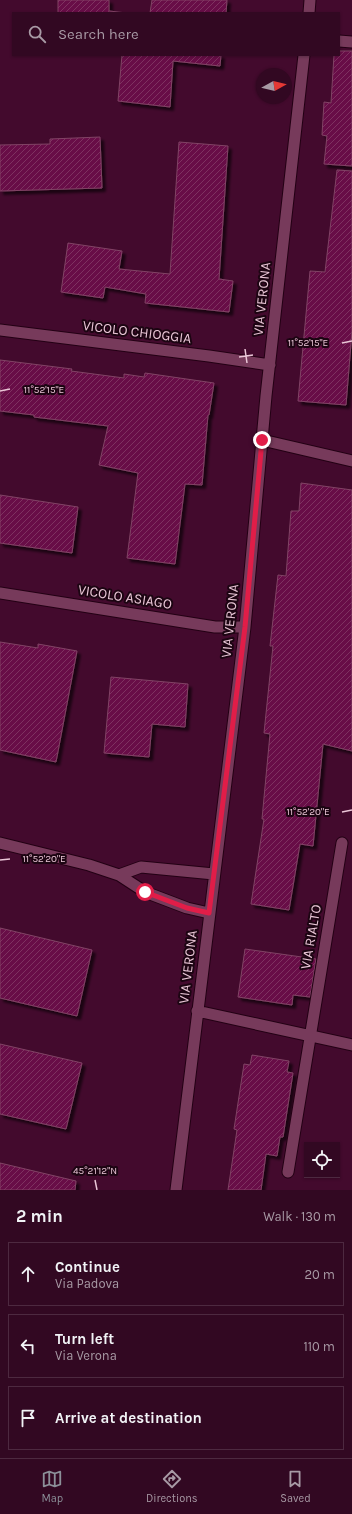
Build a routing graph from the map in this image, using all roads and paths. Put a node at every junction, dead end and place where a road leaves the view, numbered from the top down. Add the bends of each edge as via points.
1 (310, 0) edge
2 (309, 12) edge
3 (340, 41) edge
4 (352, 42) edge
5 (304, 56) edge
6 (0, 330) edge
7 (270, 365) junction
8 (262, 440) junction
9 (352, 461) edge
10 (0, 593) edge
11 (245, 627) junction
12 (0, 843) edge
13 (342, 843) dead end
14 (214, 874) junction
15 (119, 875) junction
16 (209, 913) junction
17 (197, 1011) junction
18 (310, 1036) junction
19 (352, 1045) edge
20 (288, 1172) dead end
21 (176, 1190) edge

1 - 2 street
3 - 4 street
5 - 7 street, VIA VERONA
6 - 7 street, VICOLO CHIOGGIA
7 - 8 street, VIA VERONA
8 - 9 street
8 - 11 street, VIA VERONA
10 - 11 street, VICOLO ASIAGO via 215,627
11 - 14 street, VIA VERONA
12 - 15 street
13 - 18 street, VIA RIALTO
14 - 15 street via 141,867
14 - 16 street, VIA VERONA
15 - 16 street via 145,892 187,908
16 - 17 street, VIA VERONA
17 - 18 street
17 - 21 street, VIA VERONA
18 - 19 street
18 - 20 street, VIA RIALTO

